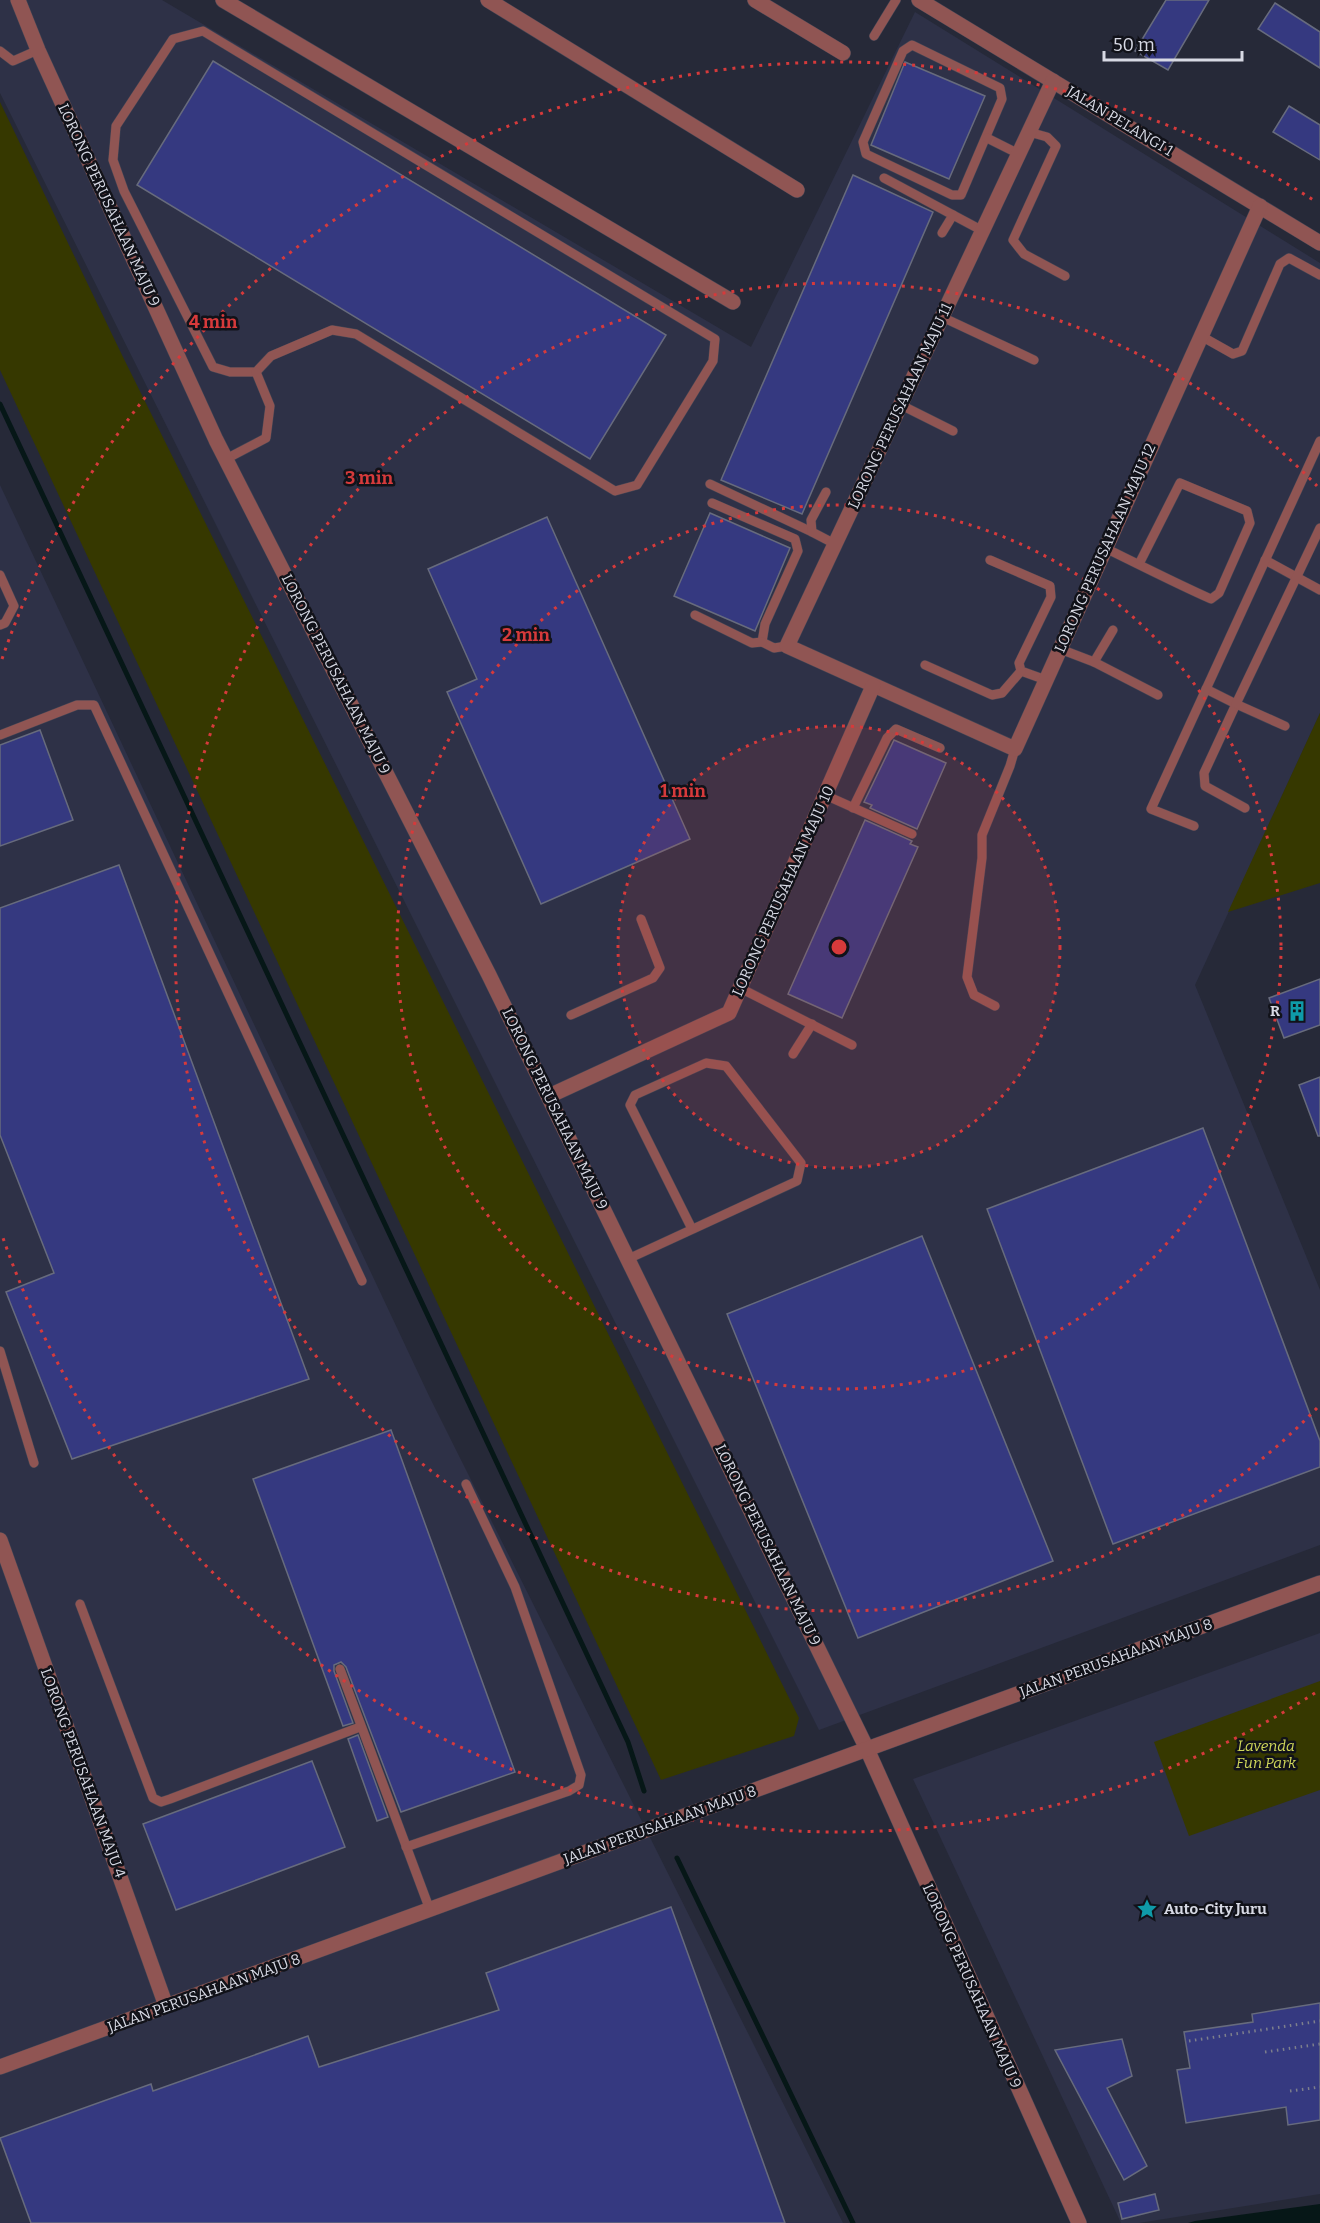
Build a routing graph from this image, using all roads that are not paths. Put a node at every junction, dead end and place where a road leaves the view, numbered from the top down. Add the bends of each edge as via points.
1 (18, 0) edge
2 (223, 0) edge
3 (488, 0) edge
4 (755, 0) edge
5 (896, 0) edge
6 (919, 0) edge
7 (874, 36) dead end
8 (38, 50) junction
9 (0, 51) edge
10 (843, 53) dead end
11 (1053, 81) junction
12 (1029, 132) junction
13 (987, 138) junction
14 (1019, 154) junction
15 (884, 178) dead end
16 (796, 190) dead end
17 (1260, 206) junction
18 (953, 215) junction
19 (982, 231) junction
20 (942, 233) dead end
21 (1320, 243) edge
22 (1065, 276) dead end
23 (1320, 276) edge
24 (733, 302) dead end
25 (942, 317) junction
26 (1201, 336) junction
27 (1034, 360) dead end
28 (256, 372) junction
29 (901, 405) junction
30 (953, 431) dead end
31 (1319, 444) edge
32 (226, 459) junction
33 (710, 484) dead end
34 (826, 492) dead end
35 (712, 503) dead end
36 (1320, 528) edge
37 (812, 532) junction
38 (835, 544) junction
39 (1105, 548) junction
40 (990, 560) dead end
41 (1265, 560) junction
42 (1138, 564) junction
43 (0, 575) edge
44 (1297, 578) junction
45 (1320, 590) edge
46 (695, 615) dead end
47 (0, 625) edge
48 (1113, 630) dead end
49 (762, 642) junction
50 (787, 646) junction
51 (1060, 649) junction
52 (1094, 662) junction
53 (925, 665) dead end
54 (1021, 671) junction
55 (1046, 680) junction
56 (873, 686) junction
57 (1206, 689) junction
58 (1158, 695) dead end
59 (1236, 704) junction
60 (1285, 726) dead end
61 (0, 735) edge
62 (940, 748) dead end
63 (1015, 748) junction
64 (825, 795) junction
65 (853, 808) junction
66 (1245, 808) dead end
67 (1194, 826) dead end
68 (912, 834) dead end
69 (641, 920) dead end
70 (740, 988) junction
71 (995, 1006) dead end
72 (571, 1015) dead end
73 (812, 1024) junction
74 (852, 1045) dead end
75 (793, 1054) dead end
76 (549, 1096) junction
77 (692, 1229) junction
78 (628, 1259) junction
79 (362, 1281) dead end
80 (0, 1351) edge
81 (34, 1463) dead end
82 (466, 1484) dead end
83 (0, 1540) edge
84 (1320, 1583) edge
85 (80, 1604) dead end
86 (340, 1669) dead end
87 (360, 1727) junction
88 (867, 1749) junction
89 (406, 1846) junction
90 (430, 1910) junction
91 (166, 2006) junction
92 (0, 2067) edge
93 (1079, 2223) edge

1 - 8 street, LORONG PERUSAHAAN MAJU 9
2 - 24 street
3 - 16 street
4 - 10 street
5 - 7 lane
6 - 11 street, JALAN PELANGI 1
8 - 9 lane via 13,62
8 - 32 street, LORONG PERUSAHAAN MAJU 9
11 - 12 street, LORONG PERUSAHAAN MAJU 11
11 - 17 street, JALAN PELANGI 1
12 - 14 street, LORONG PERUSAHAAN MAJU 11
12 - 22 lane via 1047,137 1056,146 1013,240 1024,254
13 - 13 lane via 961,195 952,195 866,154 863,142 903,51 912,45 1000,88 1002,99
13 - 14 lane
14 - 19 street, LORONG PERUSAHAAN MAJU 11
15 - 18 lane
17 - 21 street, JALAN PELANGI 1
17 - 26 street, LORONG PERUSAHAAN MAJU 12
18 - 19 lane
18 - 20 lane
19 - 25 street, LORONG PERUSAHAAN MAJU 11
23 - 26 lane via 1289,258 1280,264 1242,351 1233,354
25 - 27 lane
25 - 29 street, LORONG PERUSAHAAN MAJU 11
26 - 39 street, LORONG PERUSAHAAN MAJU 12
28 - 28 lane via 271,356 332,330 356,334 615,491 637,485 713,360 715,339 203,31 173,39 116,126 113,160 124,190 213,367 230,372
28 - 32 lane via 270,406 266,438
29 - 30 lane
29 - 38 street, LORONG PERUSAHAAN MAJU 11
31 - 41 lane
32 - 76 street, LORONG PERUSAHAAN MAJU 9
33 - 37 lane
34 - 37 lane via 811,520
35 - 49 lane via 795,539 798,551 765,624
36 - 44 lane
37 - 38 lane
38 - 50 street, LORONG PERUSAHAAN MAJU 11
39 - 42 lane
39 - 51 street, LORONG PERUSAHAAN MAJU 12
40 - 54 lane via 1050,586 1052,597 1019,663
41 - 44 lane
41 - 57 lane
42 - 42 lane via 1180,483 1247,511 1250,523 1220,593 1211,599
43 - 47 lane via 14,606
44 - 45 lane
44 - 59 lane
46 - 49 lane via 752,643
48 - 52 lane
49 - 50 lane via 774,648
50 - 56 street
51 - 52 lane
51 - 55 street, LORONG PERUSAHAAN MAJU 12
52 - 58 lane
53 - 54 lane via 992,695 1002,693
54 - 55 lane
55 - 63 street, LORONG PERUSAHAAN MAJU 12
56 - 63 street
56 - 64 street, LORONG PERUSAHAAN MAJU 10
57 - 59 lane
57 - 67 lane via 1151,809
59 - 60 lane
59 - 66 lane via 1204,773 1205,786
61 - 79 lane via 77,705 94,705
62 - 65 lane via 896,729 887,738
63 - 71 lane via 982,835 967,977 974,995
64 - 65 lane
64 - 70 street, LORONG PERUSAHAAN MAJU 10
65 - 68 lane
69 - 72 lane via 660,968 653,978
70 - 73 lane
70 - 76 street, LORONG PERUSAHAAN MAJU 10 via 729,1013
73 - 74 lane
73 - 75 lane
76 - 78 street, LORONG PERUSAHAAN MAJU 9
77 - 77 lane via 796,1181 801,1163 726,1066 706,1064 635,1095 630,1105
77 - 78 lane
78 - 88 street, LORONG PERUSAHAAN MAJU 9
80 - 81 lane
82 - 89 lane via 515,1587 581,1775 579,1785 569,1791
83 - 91 street, LORONG PERUSAHAAN MAJU 4
84 - 88 street, JALAN PERUSAHAAN MAJU 8
85 - 87 lane via 157,1800 170,1799
86 - 87 lane
87 - 89 lane
88 - 90 street, JALAN PERUSAHAAN MAJU 8
88 - 93 street, LORONG PERUSAHAAN MAJU 9
89 - 90 lane
90 - 91 street, JALAN PERUSAHAAN MAJU 8
91 - 92 street, JALAN PERUSAHAAN MAJU 8

